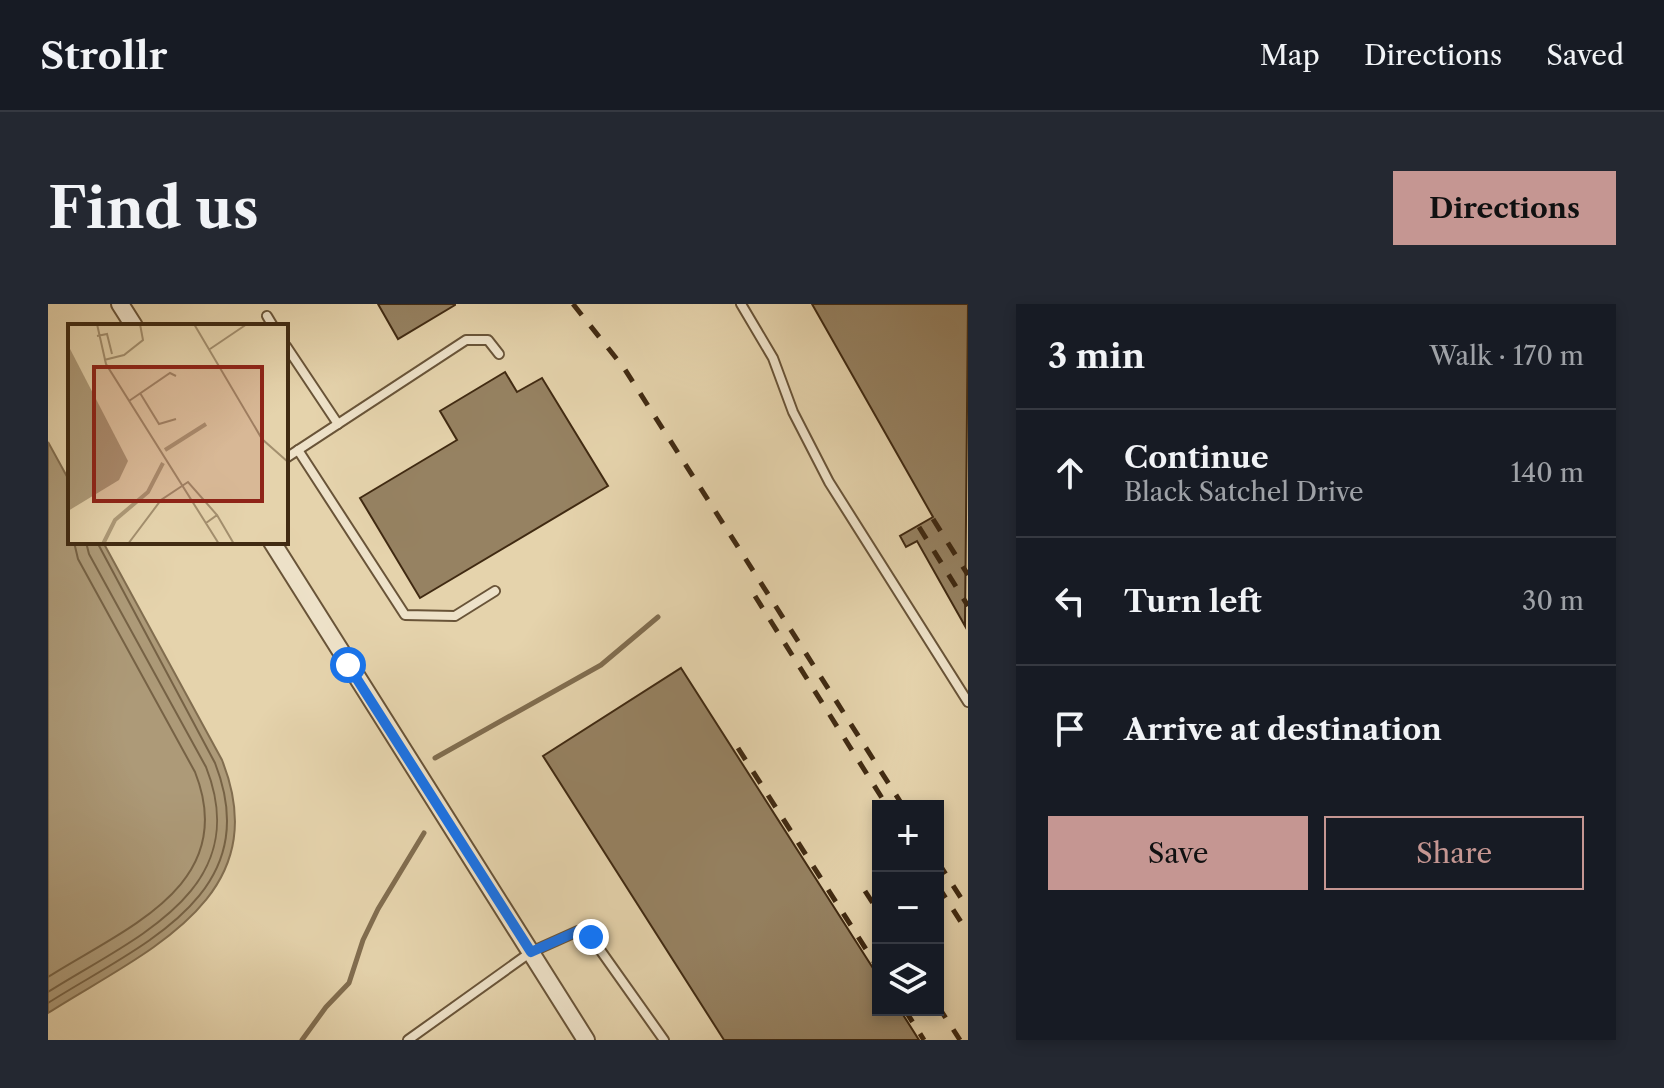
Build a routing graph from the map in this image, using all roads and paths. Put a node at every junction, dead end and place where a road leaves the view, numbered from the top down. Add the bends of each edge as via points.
1 (120, 304) edge
2 (741, 304) edge
3 (267, 316) dead end
4 (133, 324) edge
5 (272, 324) edge
6 (288, 349) edge
7 (499, 354) dead end
8 (338, 424) junction
9 (298, 450) junction
10 (288, 457) edge
11 (273, 544) edge
12 (495, 591) dead end
13 (968, 702) edge
14 (531, 952) junction
15 (408, 1040) edge
16 (586, 1040) edge
17 (664, 1040) edge

1 - 4 street
2 - 13 lane via 773,358 829,482
3 - 5 lane
6 - 8 lane
7 - 8 lane via 488,340 466,340
8 - 9 lane
9 - 10 lane
9 - 12 lane via 405,615 455,616
11 - 14 street
14 - 15 lane
14 - 16 street
14 - 17 lane via 578,931 591,937

